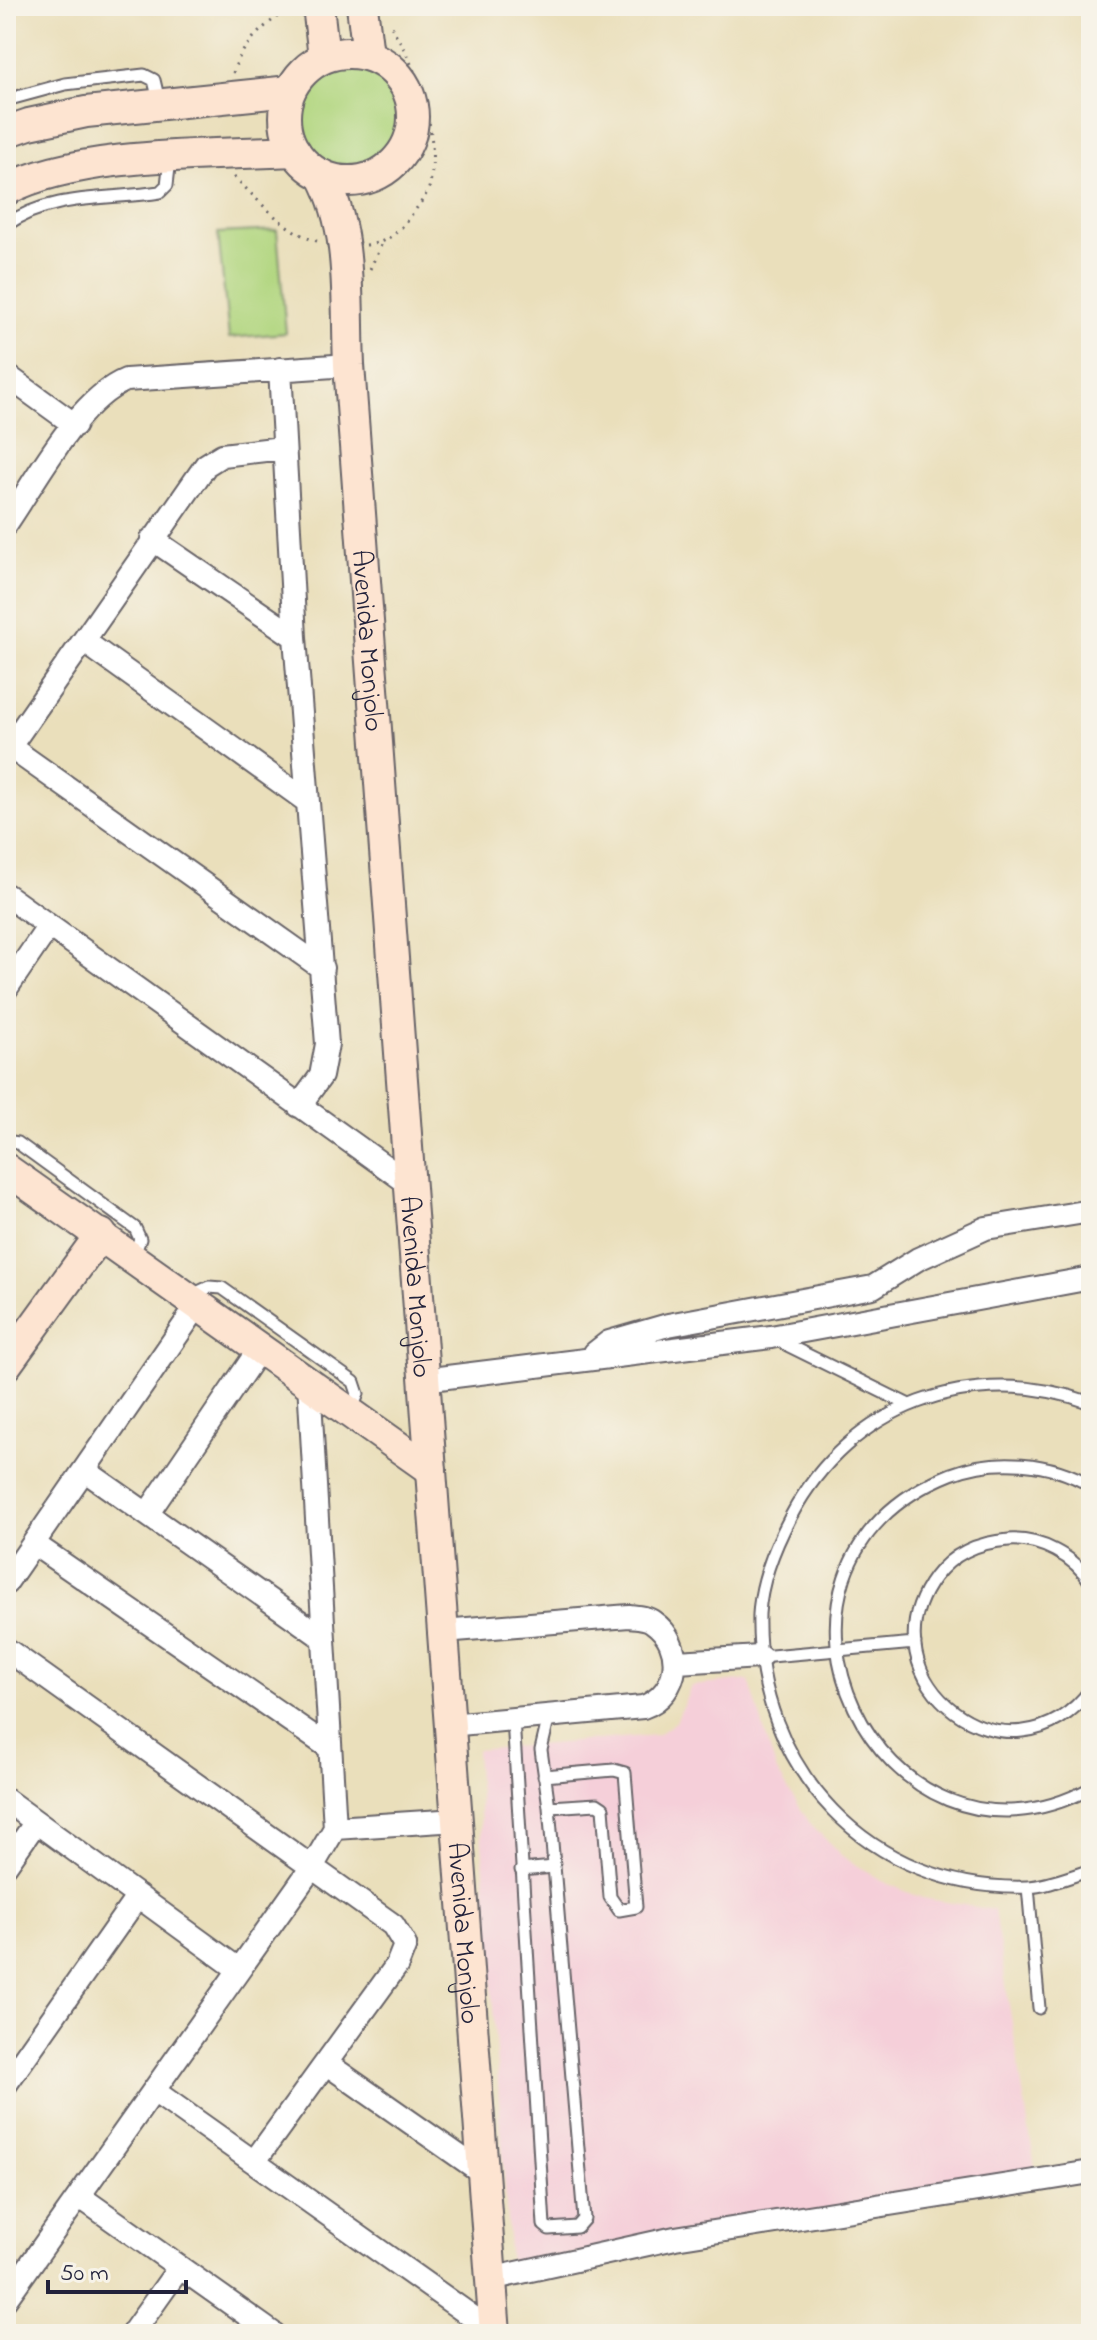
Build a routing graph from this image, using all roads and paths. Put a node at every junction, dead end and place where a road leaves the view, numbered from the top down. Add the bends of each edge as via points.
1 (297, 6) edge
2 (318, 6) edge
3 (362, 6) edge
4 (388, 22) dead end
5 (368, 55) junction
6 (324, 57) junction
7 (290, 91) junction
8 (226, 97) junction
9 (6, 100) edge
10 (160, 106) junction
11 (6, 132) edge
12 (295, 151) junction
13 (225, 155) junction
14 (170, 159) junction
15 (383, 172) junction
16 (322, 175) junction
17 (6, 190) edge
18 (6, 225) edge
19 (344, 243) junction
20 (349, 365) junction
21 (280, 369) junction
22 (6, 375) edge
23 (75, 425) junction
24 (282, 448) junction
25 (6, 524) edge
26 (152, 539) junction
27 (295, 637) junction
28 (85, 642) junction
29 (8, 750) edge
30 (308, 802) junction
31 (6, 895) edge
32 (49, 926) junction
33 (322, 968) junction
34 (6, 989) edge
35 (299, 1106) junction
36 (6, 1141) edge
37 (6, 1169) edge
38 (408, 1183) junction
39 (1091, 1211) edge
40 (101, 1234) junction
41 (133, 1258) junction
42 (1091, 1278) edge
43 (193, 1301) junction
44 (771, 1337) junction
45 (260, 1348) junction
46 (587, 1358) junction
47 (6, 1365) edge
48 (423, 1380) junction
49 (309, 1382) junction
50 (1091, 1403) edge
51 (907, 1404) junction
52 (351, 1412) junction
53 (84, 1470) junction
54 (431, 1470) junction
55 (1091, 1486) edge
56 (148, 1513) junction
57 (34, 1544) junction
58 (6, 1583) edge
59 (1091, 1583) edge
60 (443, 1631) junction
61 (323, 1638) junction
62 (915, 1643) junction
63 (7, 1651) edge
64 (836, 1651) junction
65 (760, 1657) junction
66 (677, 1662) junction
67 (1091, 1689) edge
68 (549, 1715) junction
69 (513, 1719) junction
70 (449, 1725) junction
71 (330, 1748) junction
72 (544, 1776) junction
73 (1091, 1788) edge
74 (6, 1800) edge
75 (549, 1807) junction
76 (457, 1820) junction
77 (36, 1822) junction
78 (335, 1828) junction
79 (6, 1865) edge
80 (312, 1867) junction
81 (554, 1867) junction
82 (521, 1870) junction
83 (1091, 1870) edge
84 (1028, 1887) junction
85 (138, 1896) junction
86 (238, 1969) junction
87 (1039, 2008) dead end
88 (327, 2064) junction
89 (6, 2084) edge
90 (154, 2091) junction
91 (254, 2162) junction
92 (1091, 2172) edge
93 (483, 2173) junction
94 (79, 2196) junction
95 (179, 2268) junction
96 (490, 2279) junction
97 (6, 2297) edge
98 (132, 2334) edge
99 (274, 2334) edge
100 (495, 2334) edge

1 - 8 path via 254,37 237,57
2 - 6 street
3 - 5 street
4 - 19 path via 403,45 431,136 430,187 402,228 382,243
5 - 6 street
5 - 15 street via 398,75 412,109 407,144
6 - 7 street via 304,71
7 - 8 street
7 - 12 street via 285,122
8 - 10 street
9 - 10 lane via 65,84 144,75 154,80
10 - 11 street via 86,112
12 - 13 street
12 - 16 street
13 - 14 street
13 - 19 path via 232,176 286,225 306,238
14 - 17 street via 63,171
14 - 18 lane via 167,185 160,192 36,209
15 - 16 street via 353,180
15 - 19 street, Avenida Monjolo via 356,210
16 - 19 street, Avenida Monjolo via 336,205
19 - 20 street, Avenida Monjolo
20 - 21 street
20 - 38 street, Avenida Monjolo
21 - 23 street via 126,380 103,392
21 - 24 street
22 - 23 street
23 - 25 street
24 - 26 street via 214,459
24 - 27 street
26 - 27 street
26 - 28 street
27 - 30 street
28 - 29 street
28 - 30 street
29 - 33 street
30 - 33 street
31 - 32 street
32 - 34 street
32 - 35 street
33 - 35 street via 326,1064
35 - 38 street
36 - 41 lane via 18,1143 135,1228 140,1239
37 - 40 street
38 - 48 street, Avenida Monjolo
39 - 46 street via 986,1228 873,1287 668,1325 609,1342
40 - 41 street
40 - 47 street
41 - 43 street
42 - 44 street
43 - 45 street
43 - 52 lane via 209,1287 222,1288 354,1382 358,1394
43 - 53 street
44 - 46 street
44 - 51 lane
45 - 49 street
45 - 56 street
46 - 48 street
48 - 54 street, Avenida Monjolo
49 - 52 street
49 - 61 street
50 - 51 lane via 1039,1389 987,1387
51 - 65 lane via 828,1461 803,1494 769,1566 759,1610
52 - 54 street
53 - 56 street
53 - 57 street
54 - 60 street, Avenida Monjolo
55 - 64 lane via 1043,1467 1003,1463 963,1469 926,1484 893,1507 866,1537 847,1572 837,1611
56 - 61 street
57 - 58 street
57 - 71 street
59 - 62 lane via 1069,1559 1044,1546 1018,1540 990,1542 965,1551 934,1578 916,1615
60 - 66 street via 629,1616 651,1619 664,1632
60 - 70 street, Avenida Monjolo
61 - 71 street
62 - 64 lane
62 - 67 lane via 934,1694 978,1727 1004,1733 1032,1731 1058,1721
63 - 80 street
64 - 65 lane
64 - 73 lane via 845,1691 862,1727 887,1759 918,1784 955,1801 994,1809 1034,1808
65 - 66 street
65 - 84 lane via 780,1731 800,1769 826,1807 854,1833 922,1871 963,1882
66 - 68 street via 669,1687 657,1702
68 - 69 street
68 - 72 lane via 541,1750
69 - 70 street
69 - 82 lane
70 - 76 street, Avenida Monjolo
71 - 78 street
72 - 75 lane
72 - 75 lane via 625,1773 636,1907 619,1910 610,1897 603,1808
74 - 77 street
75 - 81 lane
76 - 78 street
76 - 93 street, Avenida Monjolo
77 - 79 street
77 - 85 street
78 - 80 street
80 - 86 street
80 - 88 street via 393,1925 405,1945 397,1965
81 - 82 lane
81 - 82 lane via 584,2219 577,2227 544,2225
83 - 84 lane
84 - 87 lane
85 - 86 street
85 - 89 street
86 - 90 street
88 - 91 street
88 - 93 street
90 - 91 street
90 - 94 street
91 - 100 street
92 - 96 street via 675,2238
93 - 96 street, Avenida Monjolo
94 - 95 street
94 - 97 street
95 - 98 street
95 - 99 street
96 - 100 street, Avenida Monjolo

